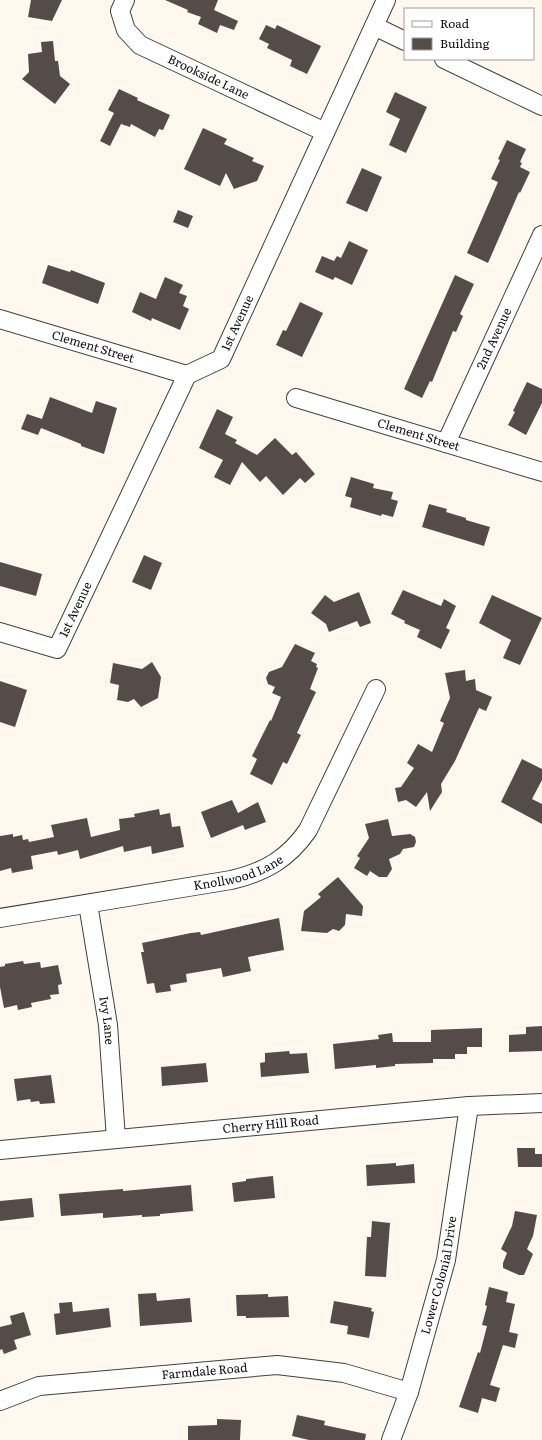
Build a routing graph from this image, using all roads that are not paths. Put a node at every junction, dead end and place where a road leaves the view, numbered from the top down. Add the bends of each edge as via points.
1 (125, 0) edge
2 (386, 0) edge
3 (374, 26) junction
4 (404, 41) edge
5 (446, 60) edge
6 (542, 106) edge
7 (325, 132) junction
8 (542, 235) edge
9 (0, 319) edge
10 (187, 375) junction
11 (296, 398) dead end
12 (446, 443) junction
13 (542, 472) edge
14 (0, 632) edge
15 (376, 689) dead end
16 (88, 904) junction
17 (0, 918) edge
18 (542, 1103) edge
19 (469, 1106) junction
20 (116, 1139) junction
21 (0, 1150) edge
22 (409, 1392) junction
23 (0, 1401) edge
24 (391, 1440) edge

1 - 7 street, Brookside Lane via 120,11 126,30 140,45
2 - 3 street, 1st Avenue
3 - 4 street
3 - 7 street, 1st Avenue
5 - 6 street
7 - 10 street, 1st Avenue via 221,359
8 - 12 street, 2nd Avenue
9 - 10 street, Clement Street
10 - 14 street, 1st Avenue via 57,649
11 - 12 street, Clement Street
12 - 13 street, Clement Street
15 - 16 street, Knollwood Lane via 308,830 291,850 270,867 231,880
16 - 17 street, Knollwood Lane
16 - 20 street, Ivy Lane via 108,1025
18 - 19 street, Cherry Hill Road
19 - 20 street, Cherry Hill Road
19 - 22 street, Lower Colonial Drive via 446,1260
20 - 21 street, Cherry Hill Road
22 - 23 street, Farmdale Road via 344,1373 277,1365 39,1386
22 - 24 street, Lower Colonial Drive

